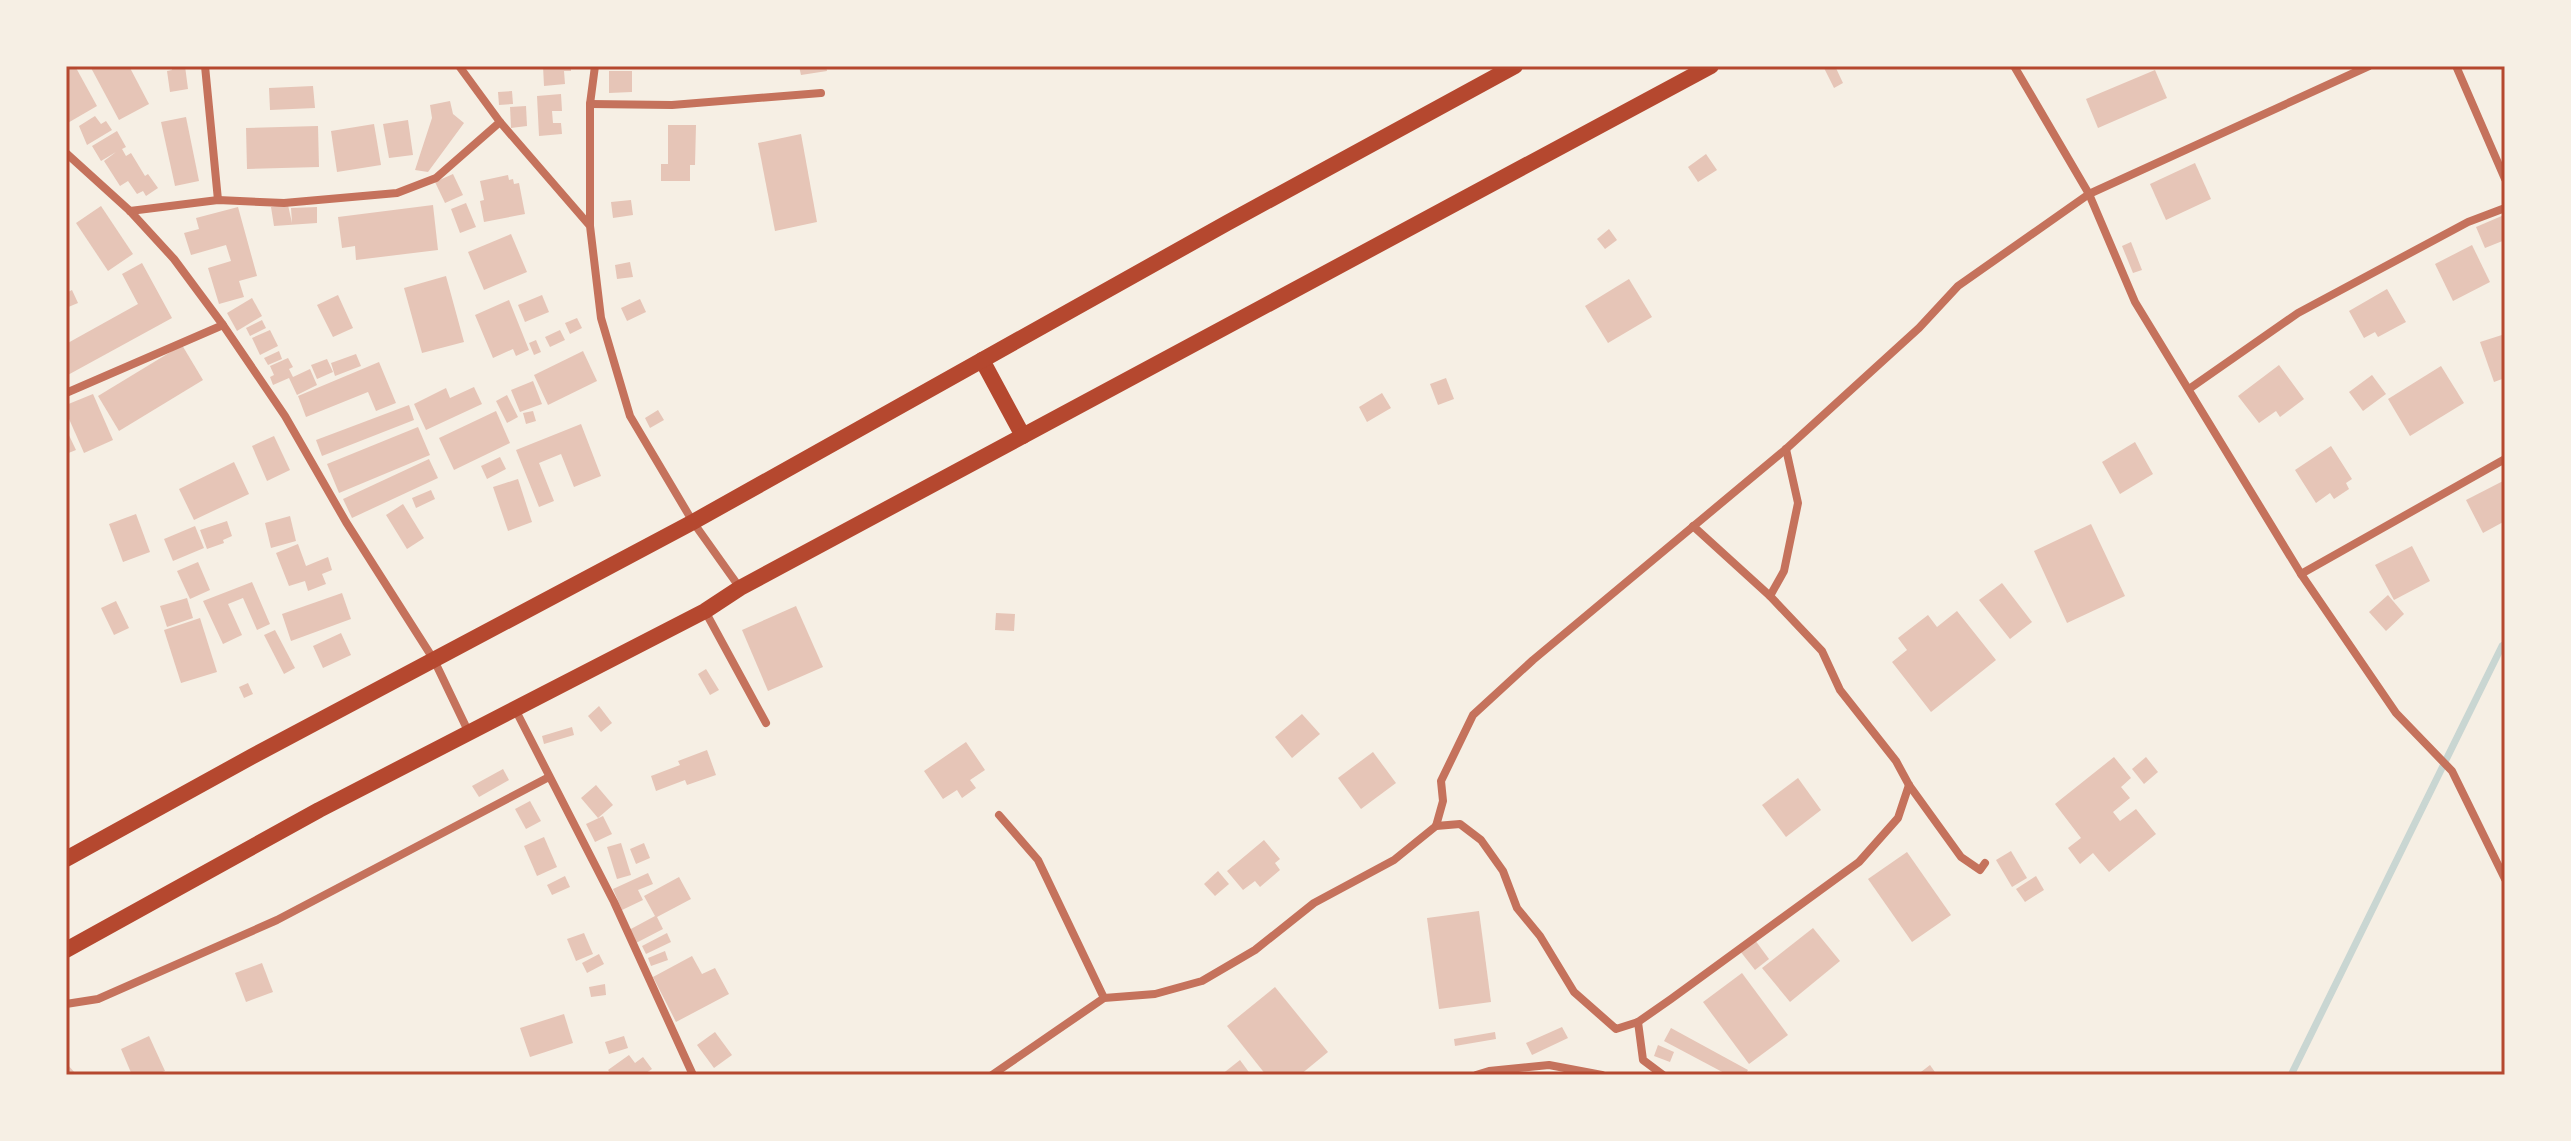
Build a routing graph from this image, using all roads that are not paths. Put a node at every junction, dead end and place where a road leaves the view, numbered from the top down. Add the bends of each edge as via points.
1 (205, 66) edge
2 (459, 66) edge
3 (595, 66) edge
4 (1515, 66) edge
5 (1711, 66) edge
6 (2014, 66) edge
7 (2369, 66) edge
8 (2456, 66) edge
9 (821, 93) dead end
10 (590, 104) junction
11 (500, 122) junction
12 (66, 153) edge
13 (2505, 179) edge
14 (2089, 194) junction
15 (218, 200) junction
16 (2505, 208) edge
17 (130, 211) junction
18 (590, 226) junction
19 (223, 325) junction
20 (982, 360) junction
21 (2189, 389) junction
22 (66, 393) edge
23 (1023, 436) junction
24 (1786, 449) junction
25 (2505, 459) edge
26 (693, 522) junction
27 (1693, 526) junction
28 (2301, 574) junction
29 (740, 588) junction
30 (1770, 596) junction
31 (705, 611) junction
32 (434, 660) junction
33 (515, 709) junction
34 (766, 723) dead end
35 (469, 733) junction
36 (549, 777) junction
37 (1909, 785) junction
38 (999, 815) dead end
39 (1436, 826) junction
40 (2493, 857) junction
41 (2505, 857) edge
42 (66, 859) edge
43 (1985, 863) dead end
44 (2505, 879) edge
45 (66, 950) edge
46 (1104, 998) junction
47 (66, 1004) edge
48 (1638, 1022) junction
49 (1490, 1073) edge
50 (693, 1075) edge
51 (992, 1075) edge
52 (1476, 1075) edge
53 (1602, 1075) edge
54 (1663, 1075) edge

1 - 15 street
2 - 11 street
3 - 10 street
4 - 20 highway
5 - 23 highway
6 - 14 street
7 - 14 street
8 - 13 street
9 - 10 street via 672,105
10 - 18 street
11 - 15 street via 436,178 397,193 284,203
11 - 18 street
12 - 17 street
14 - 21 street via 2135,302
14 - 24 street via 1958,286
15 - 17 street
16 - 21 street via 2468,222 2298,313
17 - 19 street
18 - 26 street via 601,318 630,416
19 - 22 street
19 - 32 street
20 - 23 highway
20 - 26 highway
21 - 28 street
23 - 29 highway
24 - 27 street
24 - 30 street via 1798,503 1784,571
25 - 28 street
26 - 29 street
26 - 32 highway
27 - 30 street
27 - 39 street via 1473,715 1441,781 1443,801
28 - 40 street via 2396,713 2452,771
29 - 31 highway
30 - 37 street via 1822,651 1840,690
31 - 33 highway
31 - 34 street
32 - 35 street
32 - 42 highway
33 - 35 highway
33 - 36 street
35 - 45 highway
36 - 47 street via 277,920 98,999
36 - 50 street via 614,902
37 - 43 street via 1961,857 1980,870
37 - 48 street via 1898,818 1859,862
38 - 46 street via 1038,860
39 - 46 street via 1394,860 1314,903 1255,950 1202,981 1155,994
39 - 48 street via 1460,824 1481,840 1503,871 1517,908 1574,992 1616,1029
40 - 41 street
40 - 44 street
46 - 51 street
48 - 54 street via 1643,1060
49 - 52 street
49 - 53 street via 1549,1065

